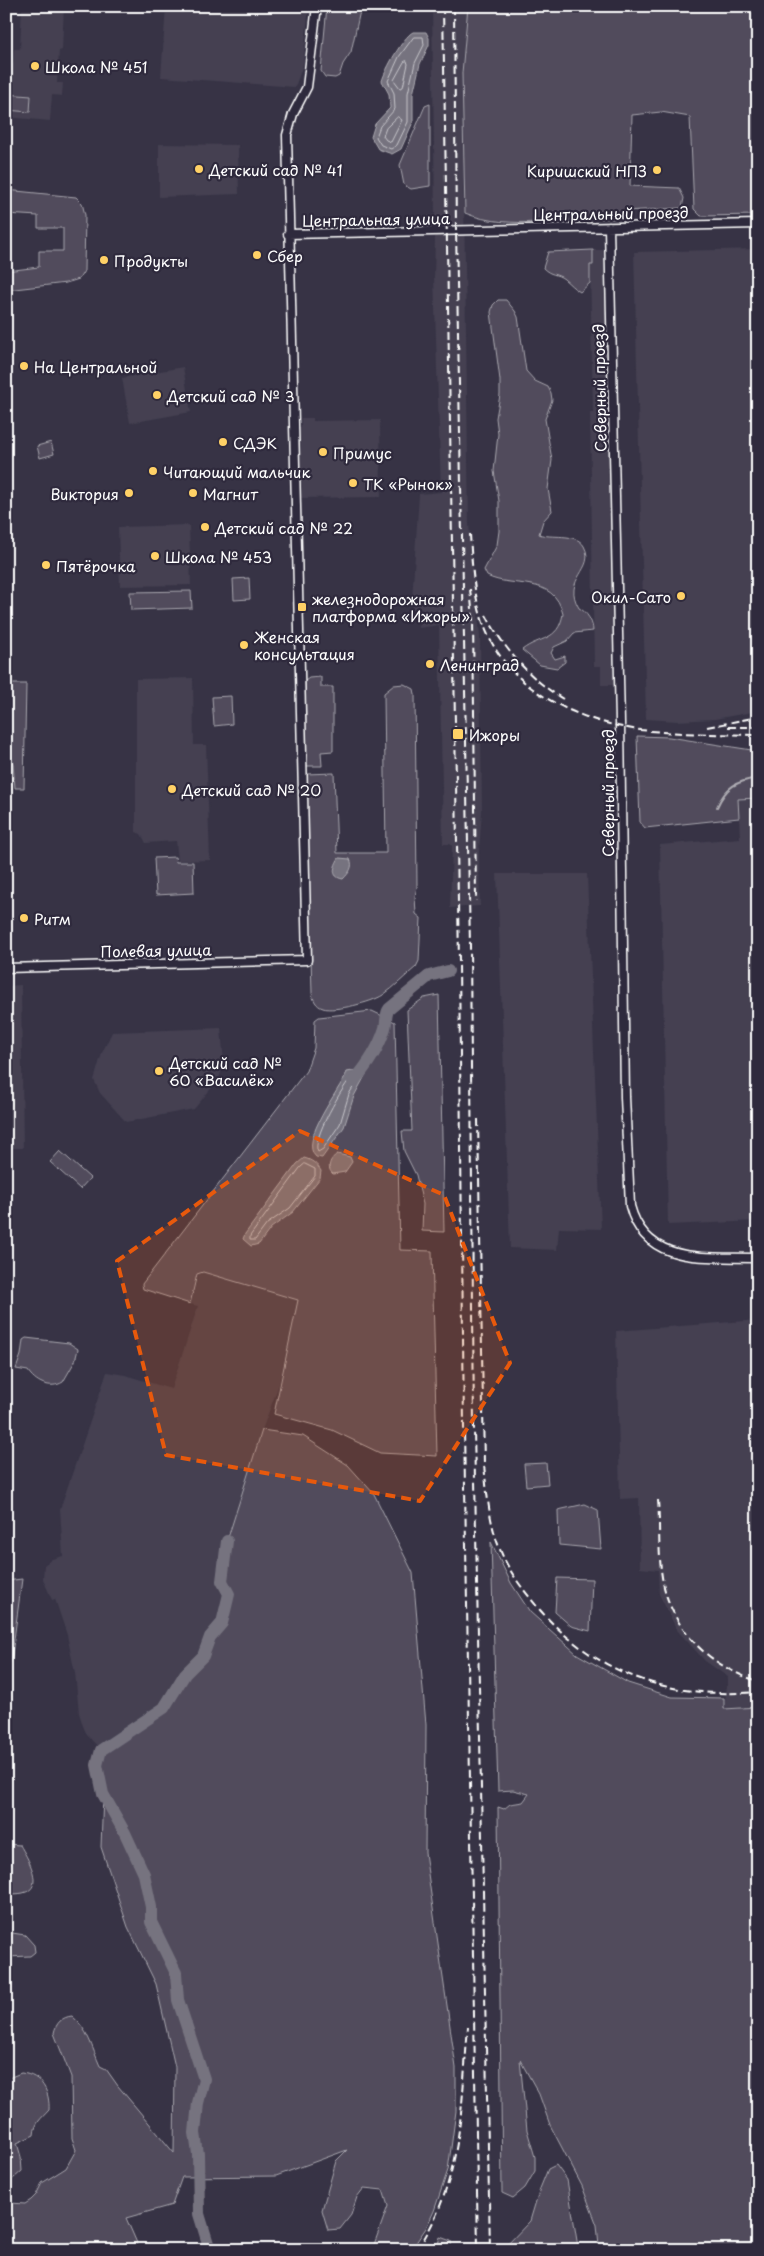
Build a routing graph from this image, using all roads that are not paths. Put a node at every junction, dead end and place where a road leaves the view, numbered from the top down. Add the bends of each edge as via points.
1 (317, 6) edge
2 (758, 224) edge
3 (609, 227) junction
4 (465, 230) joint
5 (288, 234) junction
6 (6, 968) edge
7 (758, 1258) edge

1 - 5 street via 307,87 293,114 287,135
2 - 3 street, Центральный проезд
3 - 4 street, Центральный проезд
3 - 7 street, Северный проезд via 625,1097 630,1206 633,1220 641,1232 659,1248 688,1255
4 - 5 street, Центральная улица
5 - 6 street, Полевая улица via 307,960

